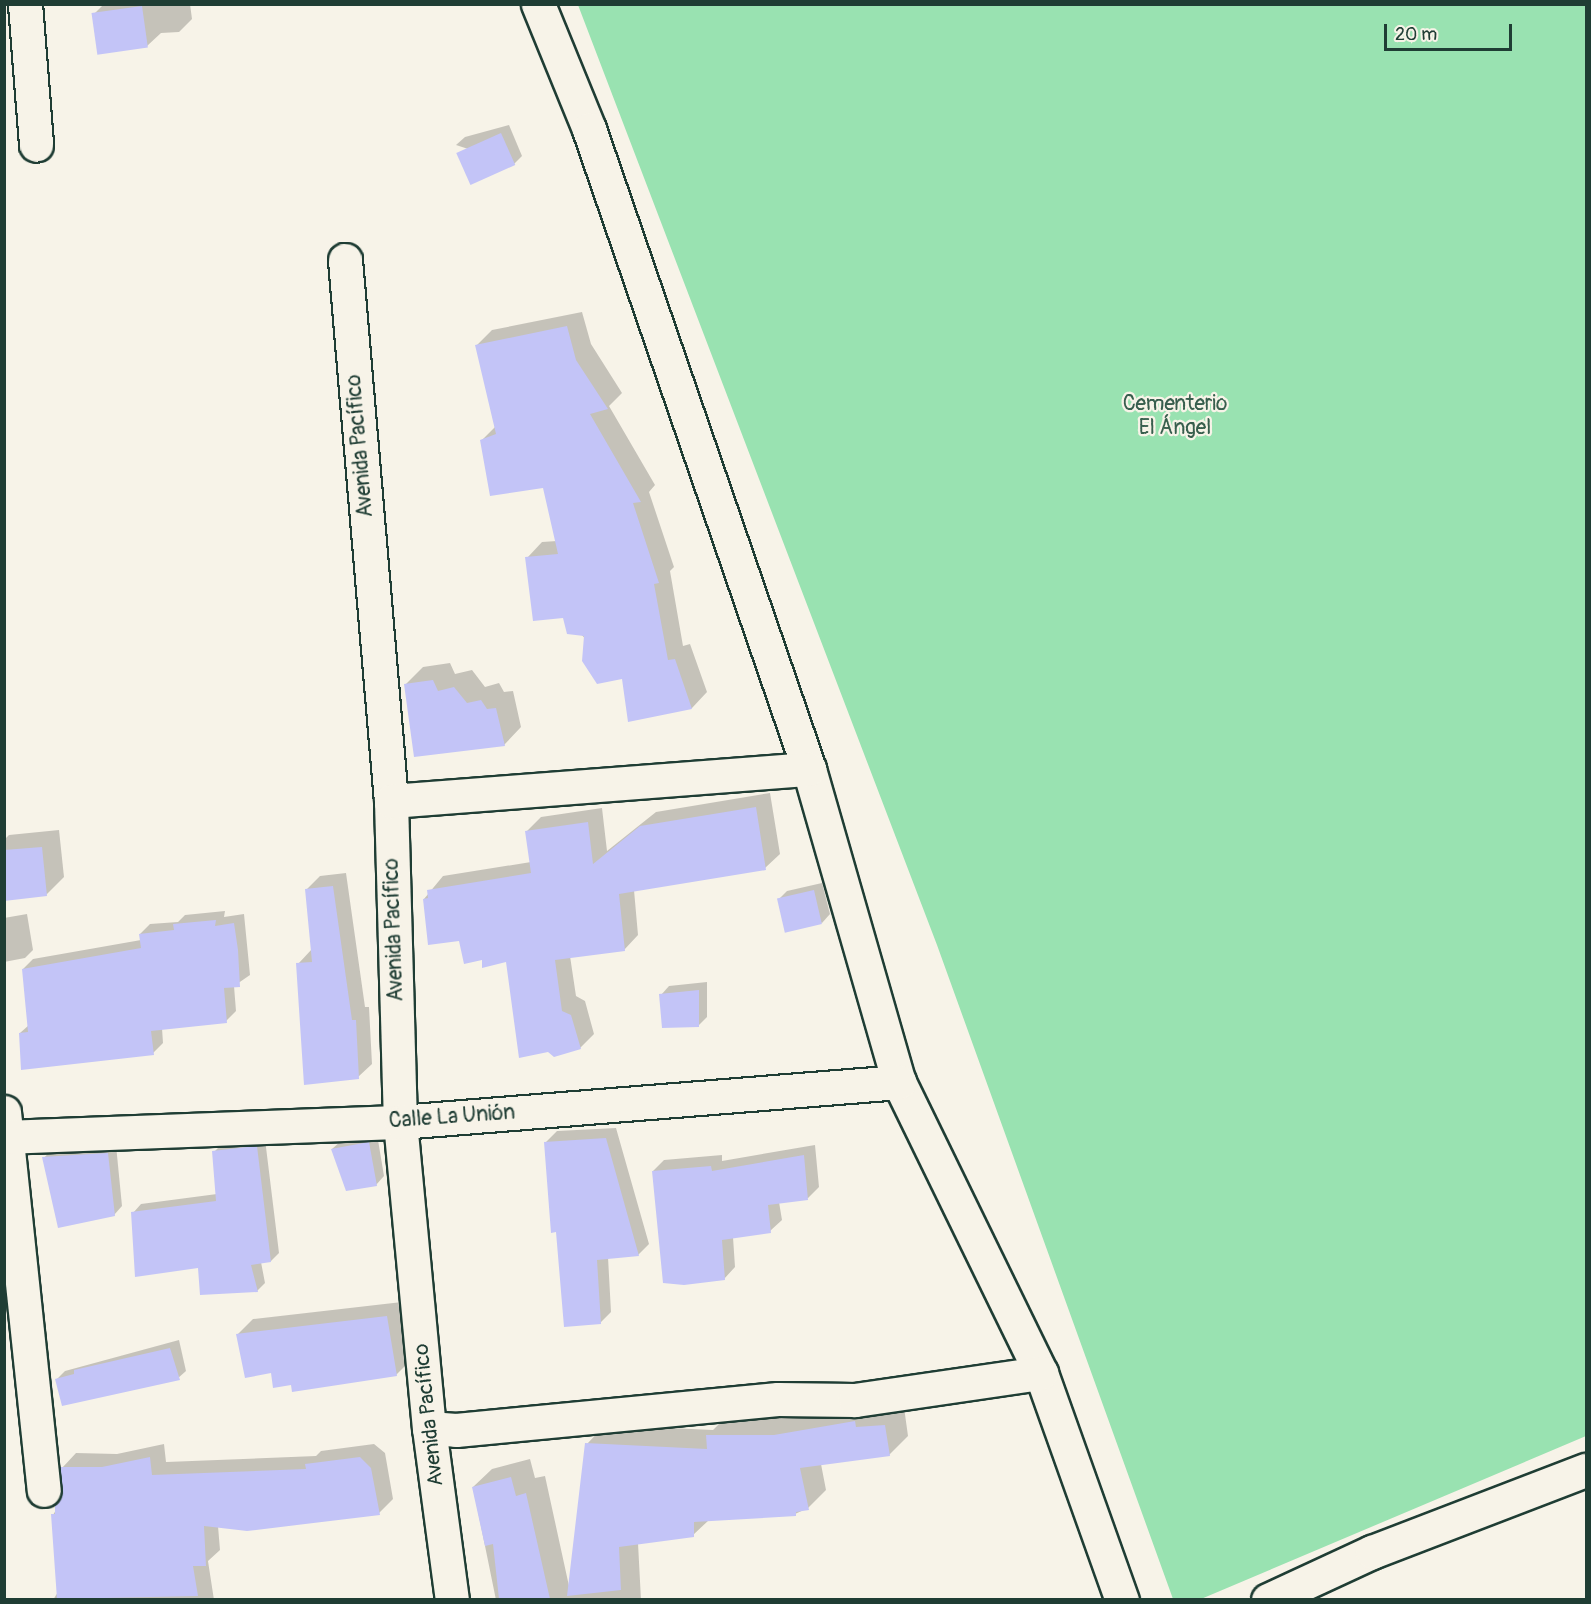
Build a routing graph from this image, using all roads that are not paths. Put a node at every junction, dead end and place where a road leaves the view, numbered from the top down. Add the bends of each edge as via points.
1 (25, 4) edge
2 (538, 4) edge
3 (36, 145) dead end
4 (345, 260) dead end
5 (809, 769) junction
6 (391, 801) junction
7 (899, 1082) junction
8 (400, 1122) junction
9 (6, 1128) edge
10 (1041, 1373) junction
11 (429, 1428) junction
12 (1587, 1470) edge
13 (44, 1490) dead end
14 (452, 1599) edge
15 (1122, 1599) edge
16 (1268, 1599) edge

1 - 3 street
2 - 5 street via 589,129
4 - 6 street, Avenida Pacífico
5 - 6 street
5 - 7 street
6 - 8 street, Avenida Pacífico
7 - 8 street, Calle La Unión
7 - 10 street
8 - 9 street, Calle La Unión
8 - 11 street, Avenida Pacífico
9 - 13 street
10 - 11 street via 855,1400 778,1399 456,1430
10 - 15 street
11 - 14 street, Avenida Pacífico
12 - 16 street via 1372,1552

